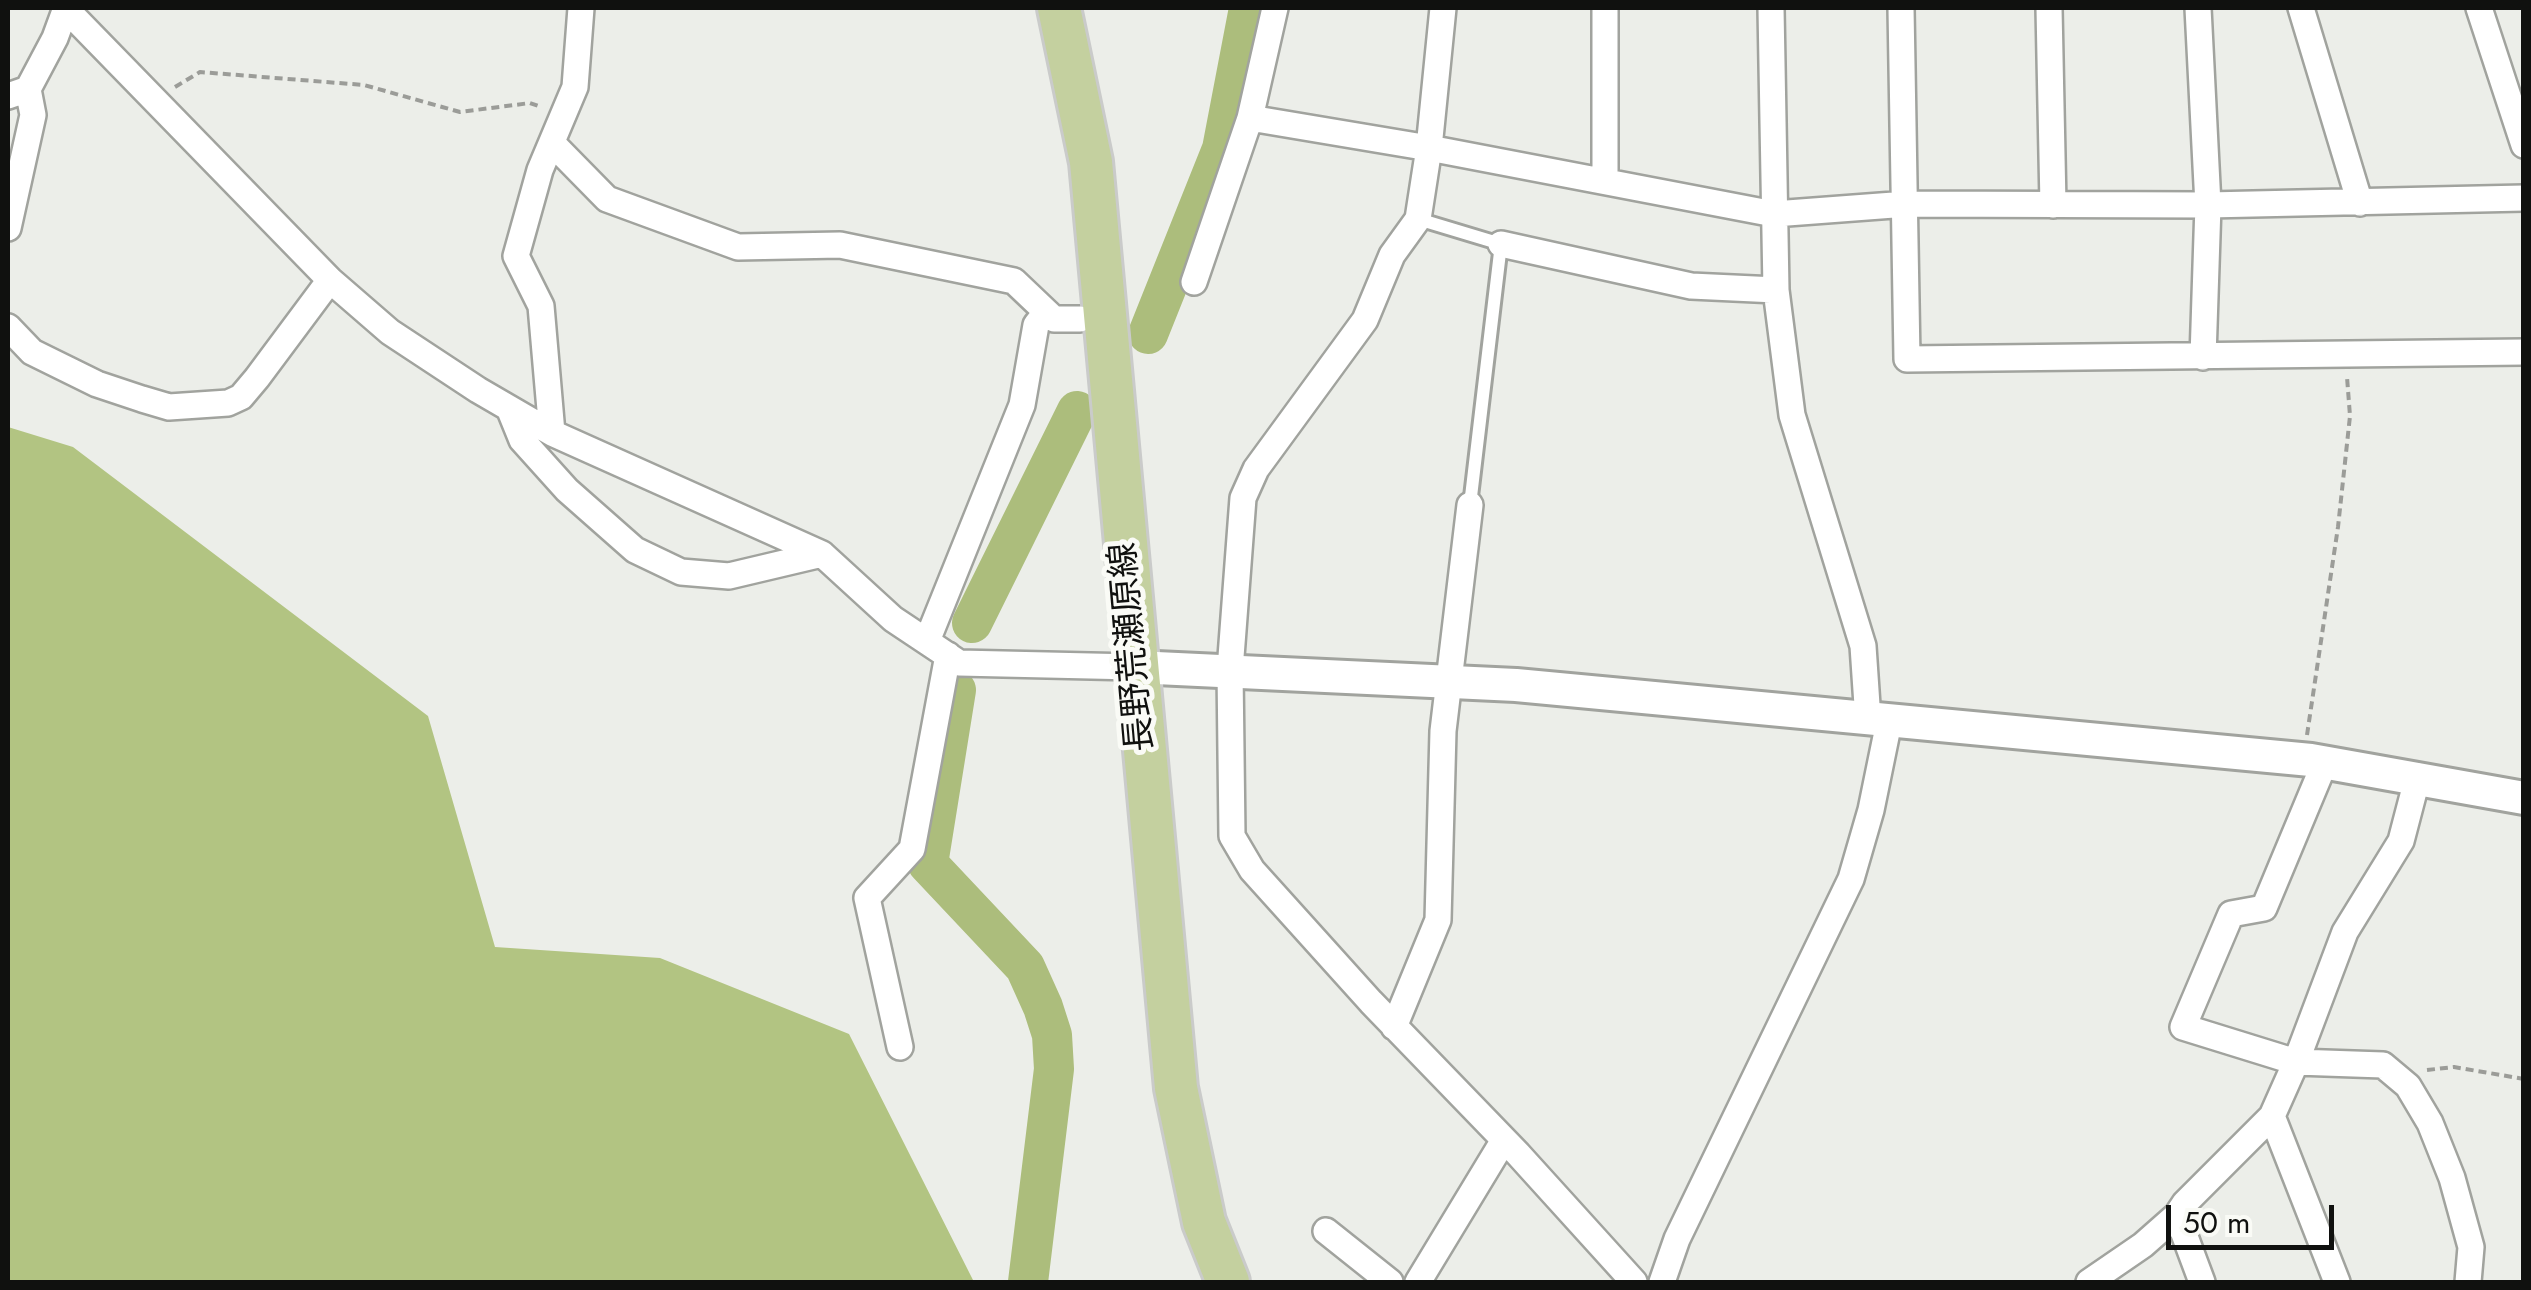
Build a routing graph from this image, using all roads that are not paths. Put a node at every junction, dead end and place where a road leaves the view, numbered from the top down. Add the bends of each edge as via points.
1 (66, 8) edge
2 (581, 8) edge
3 (1059, 8) edge
4 (1275, 8) edge
5 (1442, 8) edge
6 (1605, 8) edge
7 (1771, 8) edge
8 (1902, 8) edge
9 (2049, 8) edge
10 (2198, 8) edge
11 (2301, 8) edge
12 (2479, 8) edge
13 (18, 92) edge
14 (1250, 118) junction
15 (552, 143) junction
16 (2524, 145) edge
17 (1429, 148) junction
18 (1605, 181) junction
19 (2524, 198) edge
20 (2360, 202) junction
21 (1907, 204) junction
22 (2053, 204) junction
23 (2208, 205) junction
24 (1774, 214) junction
25 (1418, 218) junction
26 (8, 228) edge
27 (1501, 244) junction
28 (330, 280) junction
29 (1194, 282) dead end
30 (1776, 290) junction
31 (1046, 312) junction
32 (1080, 318) dead end
33 (8, 327) edge
34 (2524, 352) edge
35 (2203, 357) junction
36 (509, 408) junction
37 (552, 433) junction
38 (1470, 505) joint
39 (822, 554) junction
40 (937, 648) junction
41 (1136, 667) junction
42 (1230, 670) junction
43 (1450, 682) junction
44 (1879, 721) junction
45 (2314, 760) junction
46 (2418, 776) junction
47 (2524, 798) edge
48 (1394, 1027) junction
49 (900, 1047) dead end
50 (2296, 1062) junction
51 (2272, 1116) junction
52 (1504, 1140) junction
53 (2177, 1215) junction
54 (1326, 1232) dead end
55 (1228, 1282) edge
56 (1390, 1282) edge
57 (1418, 1282) edge
58 (1634, 1282) edge
59 (1662, 1282) edge
60 (2089, 1282) edge
61 (2202, 1282) edge
62 (2338, 1282) edge
63 (2468, 1282) edge

1 - 13 street via 55,38
1 - 28 street
2 - 15 street via 575,86
3 - 41 main road, 長野荒瀬原線 via 1092,162
4 - 14 street
5 - 17 street
6 - 18 street
7 - 24 street
8 - 21 street
9 - 22 street
10 - 23 street
11 - 20 street
12 - 16 street
13 - 26 street via 33,115
14 - 17 street
14 - 29 street
15 - 31 street via 607,199 738,247 840,245 1014,281
15 - 37 street via 516,256 541,306
17 - 18 street
17 - 25 street
18 - 24 street
19 - 20 street
20 - 23 street
21 - 22 street
21 - 24 street
21 - 35 street via 1907,359
22 - 23 street
23 - 35 street
24 - 30 street
25 - 27 lane
25 - 42 street via 1392,255 1365,320 1256,469 1243,498
27 - 30 street via 1692,286
27 - 38 lane
28 - 33 street via 258,378 228,402 169,406 97,384 32,352
28 - 36 street via 390,332
30 - 44 street via 1792,415 1863,646
31 - 32 street via 1054,319
31 - 40 street via 1036,325 1022,405
34 - 35 street
36 - 37 street
36 - 39 street via 522,440 567,490 636,550 681,572 728,576
37 - 39 street
38 - 43 street
39 - 40 street via 893,619
40 - 41 street via 959,663
40 - 49 street via 912,849 867,898
41 - 42 street
41 - 55 main road, 長野荒瀬原線 via 1176,1088 1204,1222
42 - 43 street
42 - 48 street via 1232,836 1252,870
43 - 44 street
43 - 48 street via 1438,920
44 - 45 street
44 - 59 street via 1871,810 1851,880
45 - 46 street
45 - 50 street via 2264,908 2231,914 2183,1026
46 - 47 street
46 - 50 street via 2401,841 2345,932
48 - 52 street
50 - 51 street
50 - 63 street via 2383,1065 2408,1086 2452,1178 2471,1247
51 - 53 street
51 - 62 street
52 - 57 street
52 - 58 street
53 - 60 street
53 - 61 street
54 - 56 street

